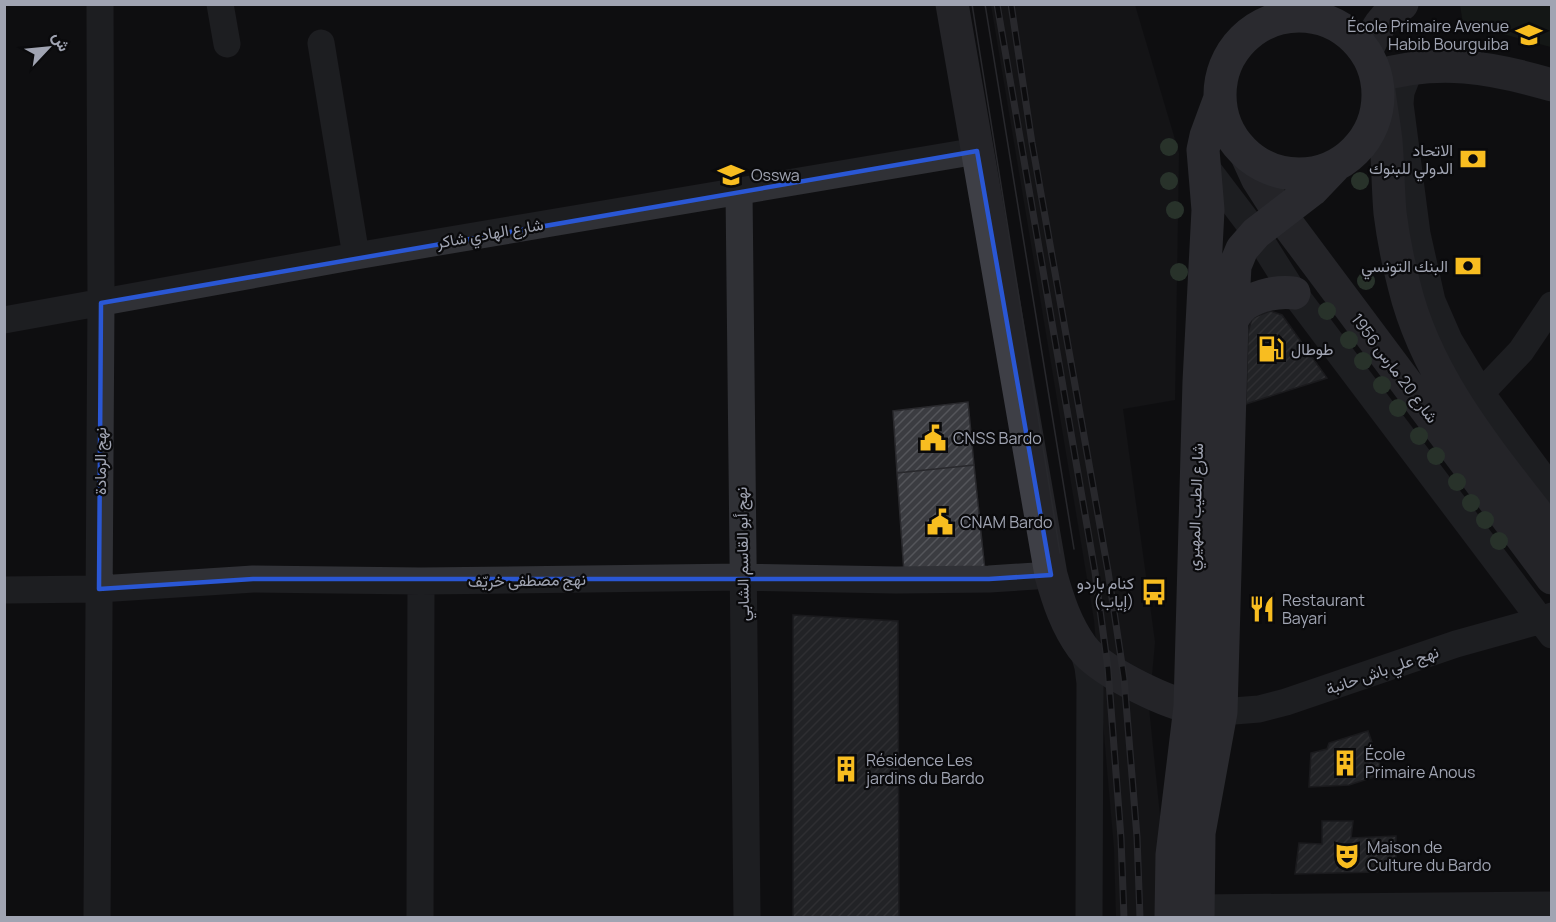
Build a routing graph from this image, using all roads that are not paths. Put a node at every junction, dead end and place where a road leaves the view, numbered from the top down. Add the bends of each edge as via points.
1 (100, 4) edge
2 (220, 4) edge
3 (952, 4) edge
4 (1344, 4) edge
5 (1402, 4) edge
6 (1279, 12) edge
7 (321, 43) dead end
8 (227, 44) dead end
9 (1410, 69) junction
10 (1374, 73) junction
11 (1551, 85) edge
12 (1220, 98) junction
13 (977, 151) junction
14 (1246, 154) junction
15 (1203, 157) junction
16 (1334, 167) junction
17 (739, 190) junction
18 (1268, 223) junction
19 (356, 256) junction
20 (1294, 293) junction
21 (101, 303) junction
22 (1551, 305) edge
23 (4, 320) edge
24 (1232, 320) junction
25 (1481, 393) junction
26 (1551, 490) edge
27 (1551, 533) edge
28 (1050, 575) junction
29 (742, 577) junction
30 (1551, 578) edge
31 (421, 581) junction
32 (4, 590) edge
33 (99, 590) junction
34 (1548, 624) edge
35 (1082, 646) junction
36 (1190, 707) junction
37 (1221, 712) junction
38 (1551, 905) edge
39 (1189, 914) edge
40 (98, 918) edge
41 (420, 918) edge
42 (747, 918) edge
43 (1089, 918) edge

1 - 21 street, نهج الرمادة
2 - 8 street
3 - 13 main road
4 - 10 main road
5 - 10 main road via 1379,25
6 - 10 main road via 1327,21 1342,28 1355,39
6 - 12 main road via 1240,42 1231,54
7 - 19 street
9 - 10 main road
9 - 11 main road via 1442,65 1478,68
9 - 25 street via 1400,104 1417,234 1432,301 1449,340
10 - 16 main road via 1378,110 1372,128 1363,144
10 - 27 main road, شارع 20 مارس 1956 via 1396,248 1425,347 1450,396
12 - 14 main road via 1229,133
12 - 15 main road, شارع الطيب المهيري
13 - 17 street, شارع الهادي شاكر
13 - 28 main road
14 - 16 main road via 1258,164 1288,174 1304,175
14 - 18 main road, شارع 20 مارس 1956 via 1257,178
15 - 18 street via 1209,171
15 - 36 main road, شارع الطيب المهيري via 1208,210
16 - 18 main road, شارع الطيب المهيري via 1312,190
17 - 19 street, شارع الهادي شاكر
17 - 29 street, نهج أبو القاسم الشابي
18 - 20 street, شارع 20 مارس 1956
18 - 24 main road, شارع الطيب المهيري via 1242,249 1235,266
18 - 30 main road, شارع 20 مارس 1956
19 - 21 street, شارع الهادي شاكر
20 - 24 main road via 1283,292 1245,303
20 - 34 street, شارع 20 مارس 1956
21 - 23 street, شارع الهادي شاكر
21 - 33 street, نهج الرمادة
22 - 25 street via 1521,351
24 - 37 main road, شارع الطيب المهيري
25 - 26 street
28 - 29 street, نهج مصطفى خريّف via 896,580
28 - 35 main road via 1064,614
29 - 31 street, نهج مصطفى خريّف
29 - 42 street, نهج أبو القاسم الشابي
31 - 33 street, نهج مصطفى خريّف via 253,579
31 - 41 street
32 - 33 street, نهج مصطفى خريّف
33 - 40 street, نهج الرمادة
34 - 37 street, نهج علي باش حانبة via 1456,644 1286,702
35 - 36 main road via 1108,669
35 - 43 street via 1090,683
36 - 37 main road
36 - 39 main road, شارع الطيب المهيري via 1172,855
37 - 39 main road, شارع الطيب المهيري
38 - 39 street

